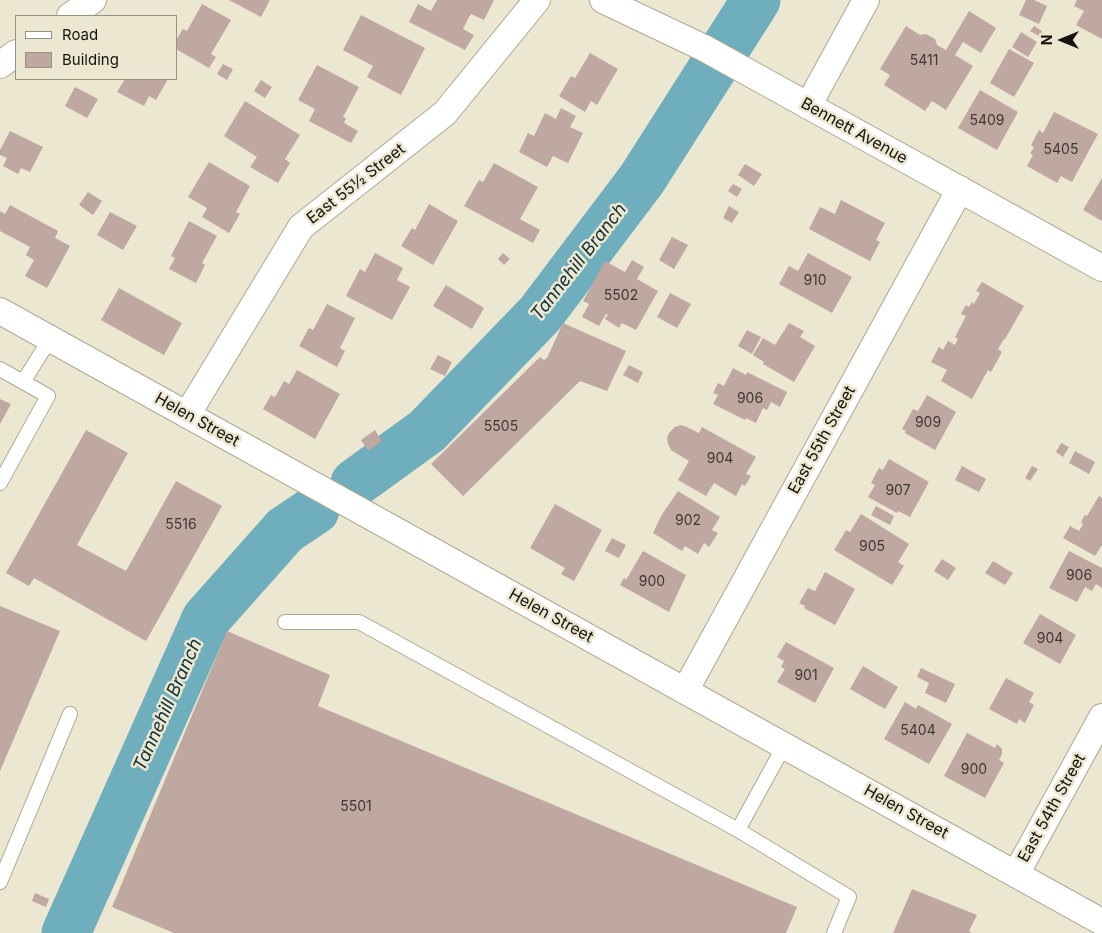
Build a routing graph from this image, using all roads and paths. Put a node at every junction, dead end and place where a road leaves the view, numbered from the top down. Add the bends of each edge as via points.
1 (94, 0) edge
2 (537, 0) edge
3 (603, 0) edge
4 (866, 0) edge
5 (72, 15) edge
6 (15, 54) edge
7 (0, 65) edge
8 (808, 106) junction
9 (960, 189) junction
10 (1102, 268) edge
11 (0, 311) edge
12 (50, 339) junction
13 (0, 369) edge
14 (23, 382) junction
15 (187, 415) junction
16 (0, 483) edge
17 (285, 622) dead end
18 (685, 691) junction
19 (70, 714) dead end
20 (1102, 717) edge
21 (784, 746) junction
22 (738, 830) junction
23 (1016, 874) junction
24 (0, 882) edge
25 (1102, 922) edge
26 (834, 933) edge

1 - 5 street
2 - 15 street, East 55½ Street via 445,114 301,227
3 - 8 street, Bennett Avenue via 704,48
4 - 8 street
6 - 7 street
8 - 9 street, Bennett Avenue
9 - 10 street, Bennett Avenue
9 - 18 street, East 55th Street
11 - 12 street, Helen Street
12 - 14 lane
12 - 15 street, Helen Street
13 - 14 lane
14 - 16 lane via 48,396
15 - 18 street, Helen Street
17 - 22 lane via 359,622
18 - 21 street, Helen Street
19 - 24 lane
20 - 23 street, East 54th Street
21 - 22 lane
21 - 23 street, Helen Street
22 - 26 lane via 849,897
23 - 25 street, Helen Street

